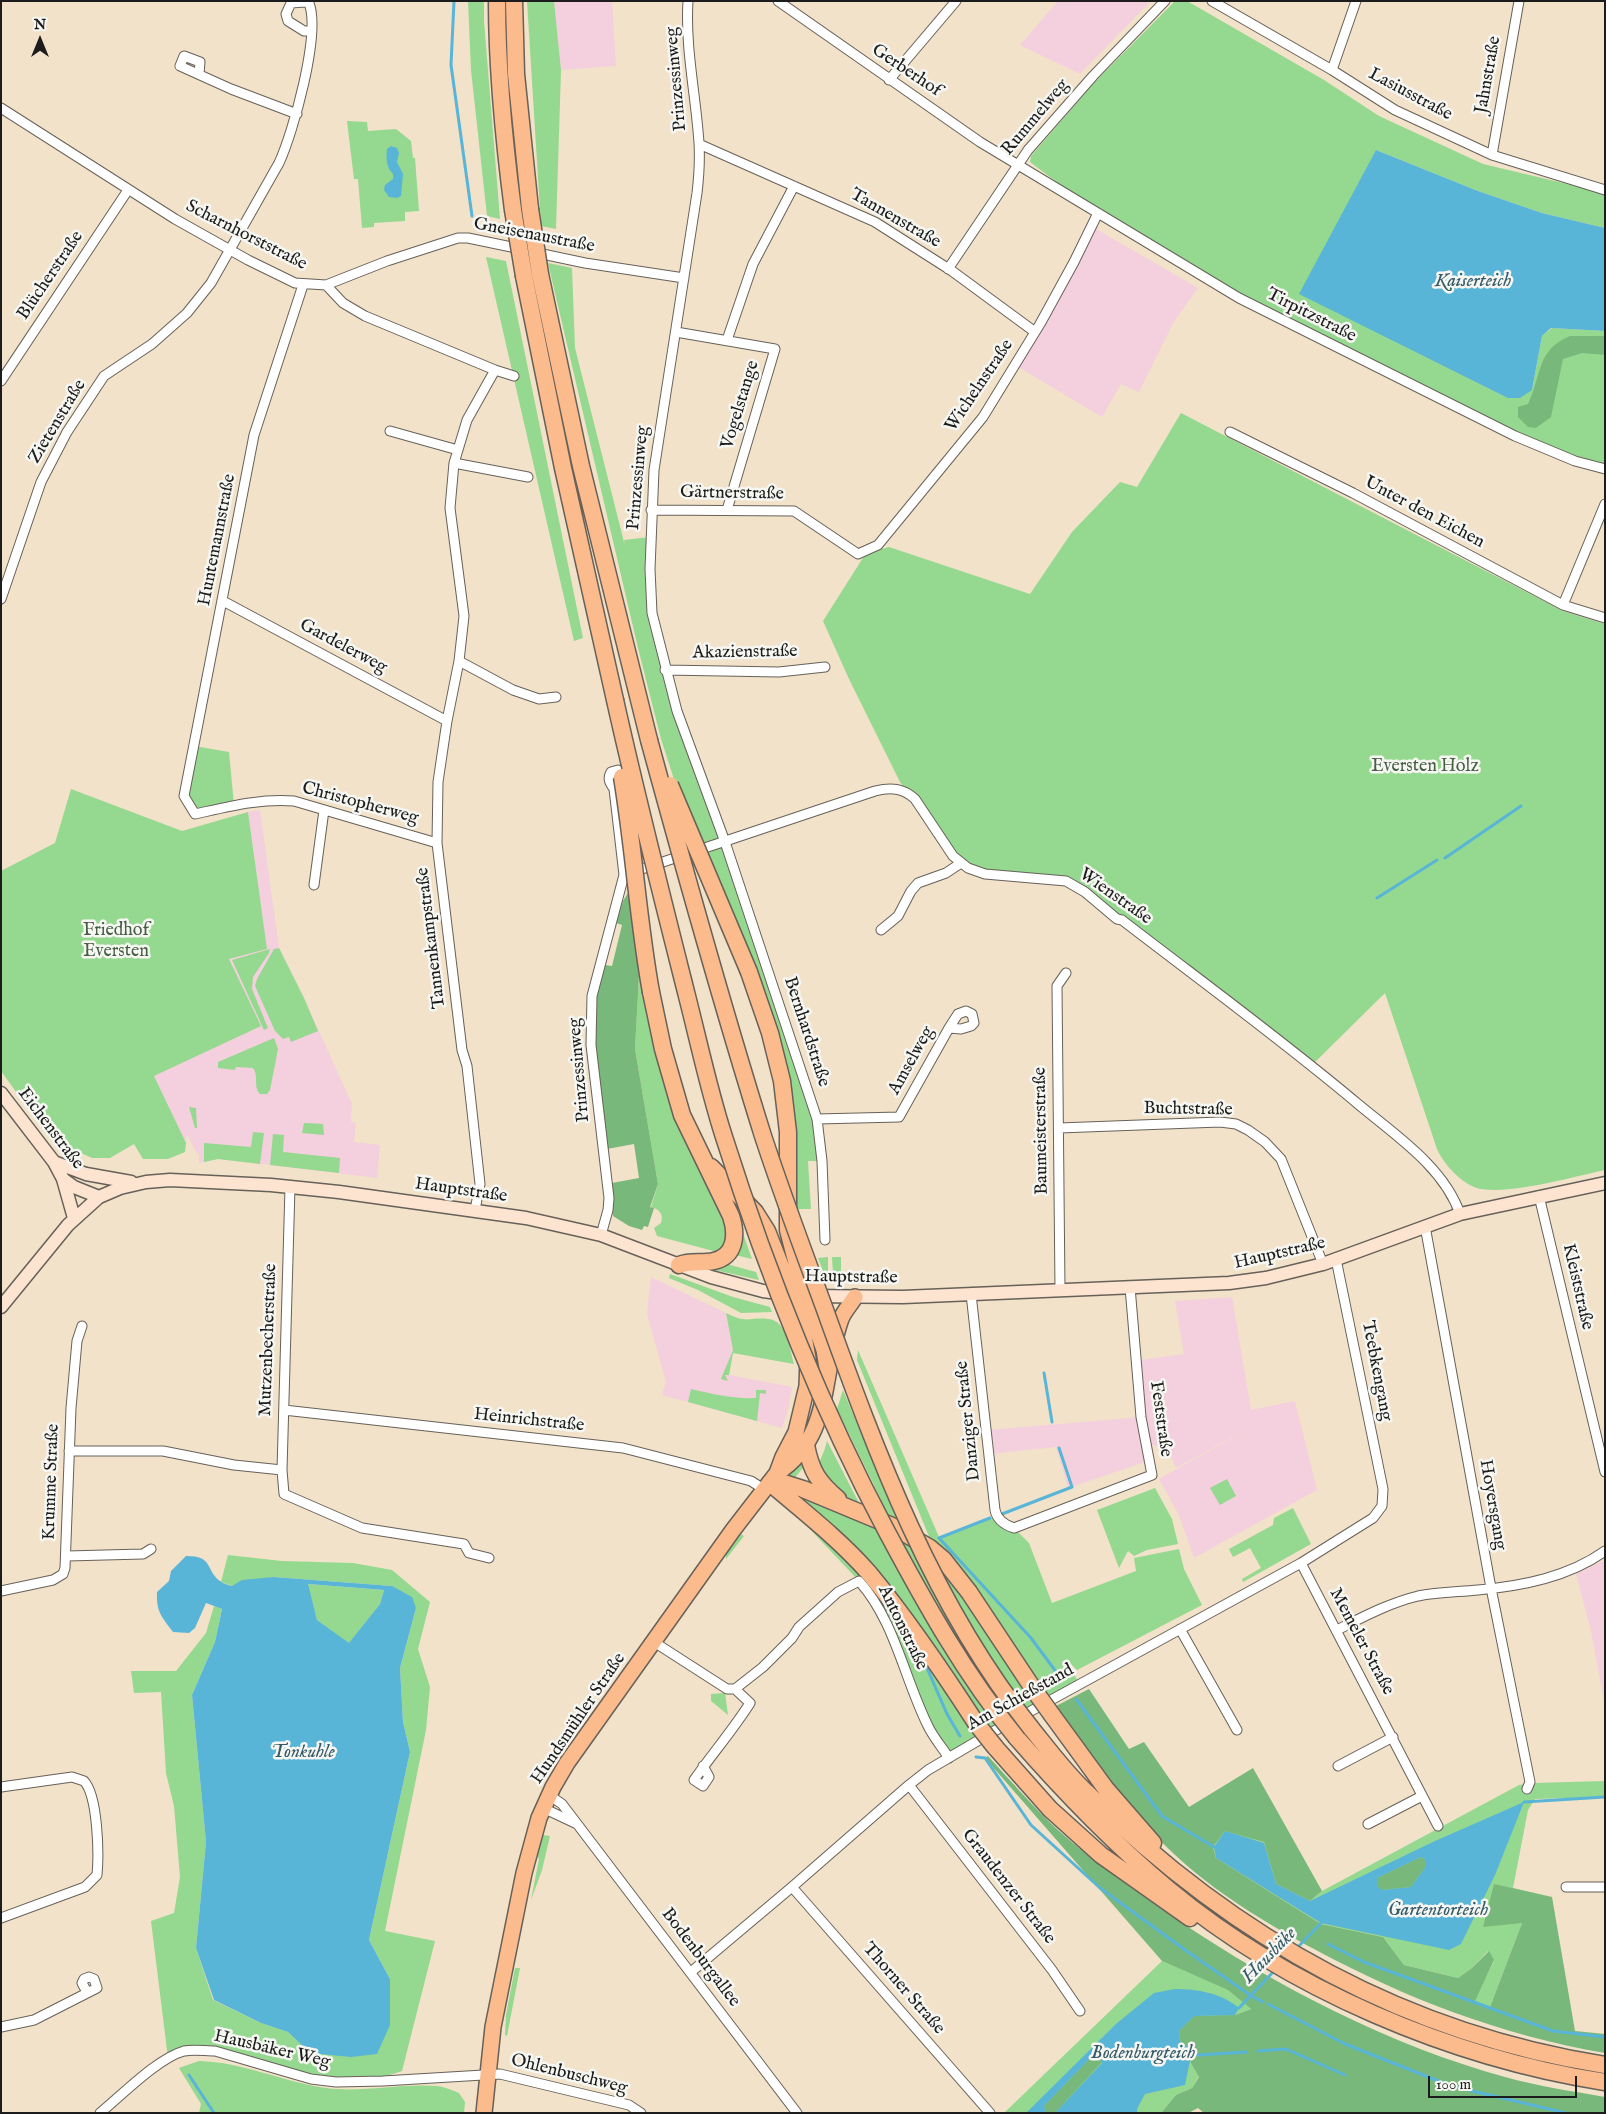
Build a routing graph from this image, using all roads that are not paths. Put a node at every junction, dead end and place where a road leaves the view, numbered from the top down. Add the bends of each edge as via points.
1 (497, 1) edge
2 (514, 1) edge
3 (688, 1) edge
4 (778, 1) edge
5 (956, 1) edge
6 (1165, 1) edge
7 (1212, 1) edge
8 (1356, 1) edge
9 (1519, 1) edge
10 (311, 31) dead end
11 (1332, 70) junction
12 (199, 74) dead end
13 (889, 80) junction
14 (1, 108) edge
15 (297, 114) junction
16 (699, 144) junction
17 (1492, 155) junction
18 (1018, 164) junction
19 (794, 186) junction
20 (128, 190) junction
21 (1605, 190) edge
22 (1098, 213) junction
23 (231, 250) junction
24 (948, 269) junction
25 (532, 275) junction
26 (684, 278) junction
27 (303, 285) junction
28 (326, 285) junction
29 (676, 332) junction
30 (1035, 332) junction
31 (726, 340) junction
32 (495, 370) junction
33 (514, 376) dead end
34 (1, 381) edge
35 (390, 431) dead end
36 (1230, 432) dead end
37 (458, 450) junction
38 (454, 463) junction
39 (1605, 469) edge
40 (528, 476) dead end
41 (1605, 504) edge
42 (651, 510) junction
43 (727, 510) junction
44 (858, 554) joint
45 (1, 599) edge
46 (223, 601) junction
47 (1563, 605) junction
48 (1605, 618) edge
49 (459, 661) junction
50 (825, 667) dead end
51 (665, 670) junction
52 (556, 697) dead end
53 (615, 700) junction
54 (447, 722) junction
55 (649, 740) junction
56 (614, 789) dead end
57 (189, 805) joint
58 (324, 810) junction
59 (437, 842) junction
60 (725, 842) junction
61 (961, 863) junction
62 (624, 875) junction
63 (314, 885) dead end
64 (881, 930) dead end
65 (1066, 973) dead end
66 (949, 1028) dead end
67 (1, 1093) edge
68 (817, 1119) junction
69 (1059, 1128) junction
70 (700, 1155) junction
71 (54, 1162) junction
72 (91, 1176) junction
73 (63, 1179) junction
74 (140, 1183) junction
75 (1605, 1183) edge
76 (290, 1187) junction
77 (1539, 1196) junction
78 (99, 1197) junction
79 (475, 1210) junction
80 (1460, 1214) junction
81 (74, 1218) junction
82 (1424, 1226) junction
83 (601, 1235) junction
84 (825, 1240) dead end
85 (1336, 1259) junction
86 (1323, 1264) junction
87 (678, 1266) junction
88 (1130, 1287) junction
89 (1060, 1290) junction
90 (971, 1294) junction
91 (799, 1295) junction
92 (855, 1296) junction
93 (1, 1307) edge
94 (82, 1326) dead end
95 (828, 1374) junction
96 (284, 1410) junction
97 (806, 1446) junction
98 (69, 1451) junction
99 (282, 1470) junction
100 (1605, 1472) edge
101 (770, 1482) junction
102 (1383, 1489) joint
103 (852, 1509) junction
104 (1018, 1527) joint
105 (1605, 1551) edge
106 (147, 1552) dead end
107 (66, 1556) junction
108 (489, 1558) dead end
109 (1300, 1563) junction
110 (1491, 1588) junction
111 (1, 1591) edge
112 (1180, 1629) junction
113 (1337, 1630) junction
114 (654, 1642) junction
115 (734, 1689) junction
116 (1237, 1730) dead end
117 (1393, 1738) junction
118 (949, 1758) junction
119 (704, 1766) dead end
120 (1338, 1766) dead end
121 (909, 1785) junction
122 (1, 1787) edge
123 (1527, 1789) dead end
124 (1422, 1796) junction
125 (546, 1802) junction
126 (578, 1824) junction
127 (1368, 1824) dead end
128 (1438, 1826) dead end
129 (1181, 1878) junction
130 (792, 1887) junction
131 (1566, 1887) dead end
132 (1605, 1887) edge
133 (1, 1918) edge
134 (1234, 1937) junction
135 (690, 1972) junction
136 (87, 1992) dead end
137 (1080, 2011) dead end
138 (1, 2027) edge
139 (1605, 2065) edge
140 (487, 2074) junction
141 (1605, 2082) edge
142 (100, 2113) edge
143 (484, 2113) edge
144 (641, 2113) edge
145 (796, 2113) edge
146 (990, 2113) edge

1 - 25 highway, bridge via 502,115 513,210
2 - 25 highway, bridge via 517,94 530,209
3 - 16 street, Prinzessinweg
4 - 13 street, Gerberhof
5 - 13 street
6 - 18 street, Rummelweg via 1093,76
7 - 11 street, Lasiusstraße
8 - 11 street
9 - 17 street, Jahnstraße
10 - 15 street, Zietenstraße
11 - 17 street, Lasiusstraße via 1395,110
12 - 15 street
13 - 18 street, Gerberhof
14 - 20 street, Scharnhorststraße
15 - 23 street, Zietenstraße via 278,164
16 - 19 street, Tannenstraße
16 - 26 street, Prinzessinweg via 698,193
17 - 21 street, Lasiusstraße
18 - 22 street, Tirpitzstraße
18 - 24 street, Rummelweg
19 - 24 street, Tannenstraße via 875,222
19 - 31 street via 753,264
20 - 23 street, Scharnhorststraße
20 - 34 street, Blücherstraße
22 - 30 street, Wichelnstraße
22 - 39 street, Tirpitzstraße via 1264,312 1515,436 1575,461
23 - 27 street, Scharnhorststraße
23 - 45 street, Zietenstraße via 187,313 152,344 104,376 67,432 41,482
24 - 30 street, Tannenstraße
25 - 53 highway via 563,468
25 - 55 highway via 560,374
26 - 28 street, Gneisenaustraße via 585,264 458,238
26 - 29 street, Prinzessinweg
27 - 28 street, Scharnhorststraße
27 - 46 street, Huntemannstraße via 254,435
28 - 32 street via 344,304 365,316
29 - 31 street, Vogelstange
29 - 42 street, Prinzessinweg via 658,439
30 - 44 street, Wichelnstraße via 982,419 886,537 878,545
31 - 43 street, Vogelstange via 775,350
32 - 33 street
32 - 37 street, Tannenkampstraße via 467,420
35 - 37 street
36 - 47 street, Unter den Eichen
37 - 38 street, Tannenkampstraße
38 - 40 street
38 - 49 street, Tannenkampstraße via 450,514 464,616
41 - 47 street
42 - 43 street, Gärtnerstraße
42 - 51 street, Prinzessinweg via 652,613
43 - 44 street, Gärtnerstraße via 794,511
46 - 54 street, Gardelerweg
46 - 57 street, Huntemannstraße via 186,782 184,796
47 - 48 street, Unter den Eichen
49 - 52 street via 513,690 539,699
49 - 54 street, Tannenkampstraße
50 - 51 street, Akazienstraße via 779,672
51 - 60 street, Prinzessinweg via 677,712
53 - 70 highway, bridge via 617,747 651,992 674,1091
53 - 134 highway, bridge via 649,850 723,1134 773,1281 862,1484 957,1653 1016,1737 1064,1792 1117,1844 1169,1890
54 - 59 street, Tannenkampstraße via 438,782
55 - 91 highway, bridge via 749,972 770,1034 782,1082 788,1132 788,1230
55 - 129 highway, bridge via 764,1137 864,1419 940,1589 963,1630 1031,1728 1084,1790
56 - 62 street, Prinzessinweg
57 - 58 street, Christopherweg via 195,814 234,805 282,800
58 - 59 street, Christopherweg
58 - 63 street
59 - 79 street, Tannenkampstraße via 480,1184
60 - 61 street, Wienstraße via 892,788 909,793 915,799
60 - 62 street
60 - 68 street, Bernhardstraße
61 - 64 street via 946,873 918,883 898,916
61 - 80 street, Wienstraße via 985,874 1066,881 1085,892 1312,1065 1403,1142 1448,1189
62 - 83 street, Prinzessinweg via 590,1009 591,1046 609,1198
65 - 69 street, Baumeisterstraße via 1057,986
66 - 68 street, Amselweg via 899,1117
67 - 71 main road, Eichenstraße
68 - 84 street, Bernhardstraße
69 - 86 street, Buchtstraße via 1220,1122 1248,1130 1266,1142 1281,1159
69 - 89 street, Baumeisterstraße
70 - 87 highway via 731,1216 734,1240 731,1250 722,1258 690,1261
70 - 91 highway via 755,1212
71 - 72 main road
71 - 73 main road, Eichenstraße
72 - 74 main road
72 - 78 main road
73 - 78 main road, Eichenstraße
73 - 81 main road
74 - 76 main road, Hauptstraße via 179,1180
74 - 78 main road, Hauptstraße
75 - 77 main road, Hauptstraße
76 - 79 main road, Hauptstraße
76 - 96 street, Mutzenbecherstraße
77 - 80 main road, Hauptstraße
77 - 100 street, Kleiststraße
78 - 81 main road, Hauptstraße
79 - 83 main road, Hauptstraße
80 - 82 main road, Hauptstraße
81 - 93 main road, Hauptstraße
82 - 85 main road, Hauptstraße
82 - 110 street, Hoyersgang
83 - 87 main road, Hauptstraße
85 - 86 main road, Hauptstraße
85 - 102 street, Teebkengang
86 - 88 main road, Hauptstraße via 1253,1281
87 - 91 main road, Hauptstraße via 743,1286
88 - 89 main road, Hauptstraße
88 - 104 street, Feststraße via 1141,1417 1152,1475
89 - 90 main road, Hauptstraße
90 - 92 main road, Hauptstraße
90 - 104 street, Danziger Straße via 996,1517 1006,1525
91 - 92 main road, Hauptstraße
91 - 95 main road, Hundsmühler Straße via 824,1350
91 - 101 main road, Hundsmühler Straße via 807,1386 796,1432
92 - 95 main road, Hundsmühler Straße via 842,1317
94 - 98 street, Krumme Straße via 77,1341
95 - 97 main road, Hundsmühler Straße via 822,1409
96 - 99 street, Mutzenbecherstraße
96 - 101 street, Heinrichstraße via 623,1448 750,1481
97 - 101 main road, Hundsmühler Straße
97 - 103 highway via 814,1474
98 - 99 street via 163,1451 234,1465
98 - 107 street, Krumme Straße
99 - 108 street, Mutzenbecherstraße via 284,1494 362,1528 464,1544 469,1553
101 - 103 highway via 794,1485
101 - 114 main road, Hundsmühler Straße
101 - 134 highway, bridge via 824,1528 868,1573 916,1635 976,1723 1050,1809 1101,1855 1161,1899 1196,1922
102 - 109 street, Am Schießstand via 1382,1506 1373,1518
103 - 129 highway, bridge via 909,1535 943,1559 1106,1789
105 - 110 street via 1551,1577
106 - 107 street
107 - 111 street, Krumme Straße via 63,1574 58,1578
109 - 112 street, Am Schießstand
109 - 113 street, Memeler Straße
110 - 113 street via 1403,1600
110 - 123 street, Hoyersgang via 1530,1782
112 - 116 street
112 - 118 street, Am Schießstand
113 - 117 street, Memeler Straße
114 - 115 street via 726,1689
114 - 125 main road, Hundsmühler Straße via 567,1763
115 - 118 street, Antonstraße via 763,1666 838,1592 859,1581 877,1606 928,1726
115 - 119 street via 750,1703
117 - 120 street
117 - 124 street, Memeler Straße
118 - 121 street, Am Schießstand
121 - 130 street, Am Schießstand
121 - 137 street, Graudenzer Straße
122 - 133 street via 72,1778 84,1781 92,1794 99,1858 98,1875 85,1887
124 - 127 street
124 - 128 street, Memeler Straße
125 - 126 street, Bodenburgallee
125 - 126 street, Bodenburgallee via 562,1804
125 - 140 main road, Hundsmühler Straße via 524,1873 493,2027
126 - 135 street, Bodenburgallee
129 - 139 highway via 1278,1946 1380,1999 1453,2027 1539,2053
130 - 135 street, Am Schießstand
130 - 146 street, Thorner Straße
131 - 132 street
134 - 141 highway via 1291,1972 1384,2018 1448,2042 1528,2066
135 - 145 street, Bodenburgallee
136 - 138 street via 34,2020
140 - 142 street, Hausbäker Weg via 336,2082 311,2079 215,2052 185,2051 168,2058
140 - 143 main road, Hundsmühler Straße
140 - 144 street, Ohlenbuschweg via 503,2074 586,2094 629,2105

